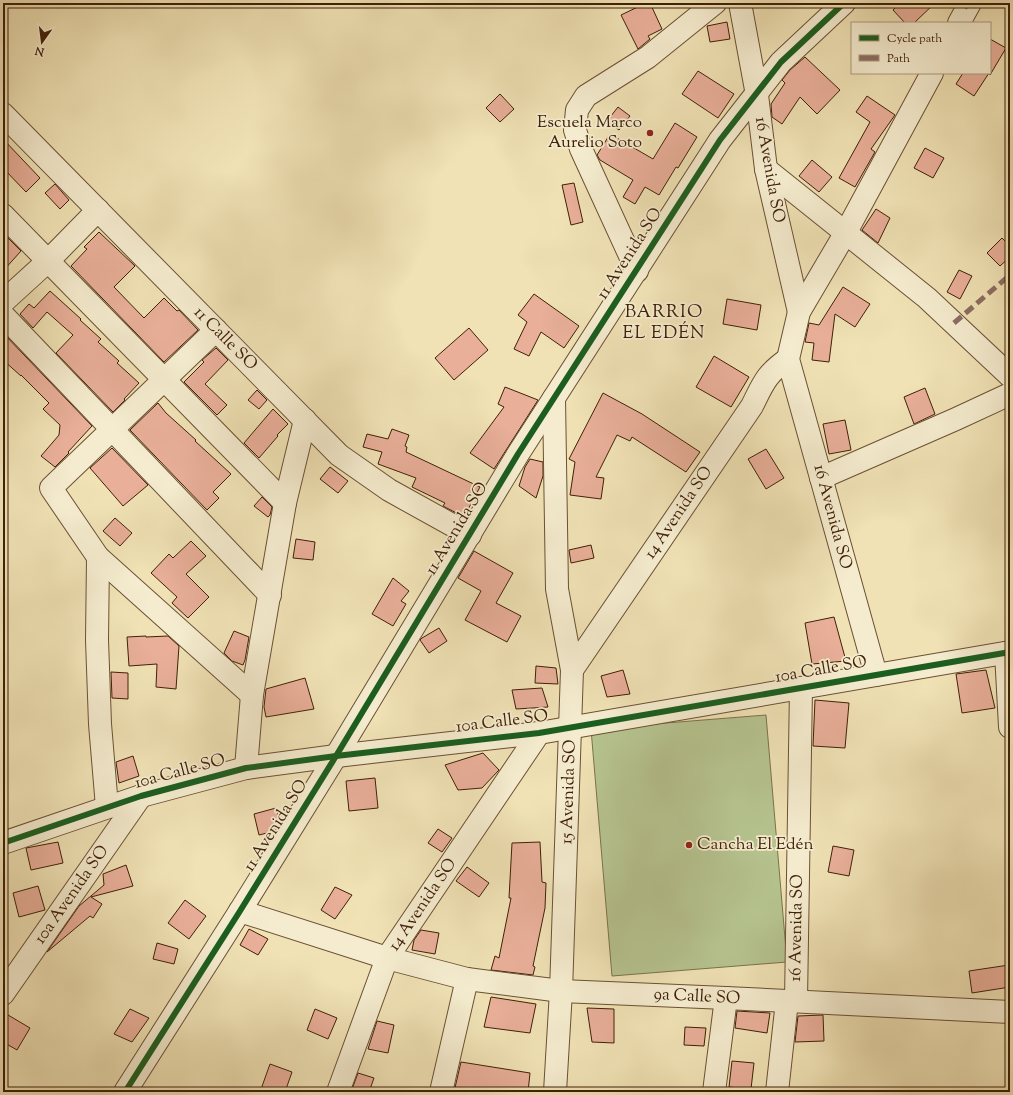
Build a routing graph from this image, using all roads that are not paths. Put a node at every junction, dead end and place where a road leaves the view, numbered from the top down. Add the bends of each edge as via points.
1 (715, 3) edge
2 (740, 3) edge
3 (844, 3) edge
4 (970, 3) edge
5 (960, 22) edge
6 (931, 74) edge
7 (757, 95) junction
8 (3, 114) edge
9 (766, 168) junction
10 (98, 210) junction
11 (3, 215) edge
12 (846, 232) junction
13 (48, 261) junction
14 (637, 271) junction
15 (3, 302) edge
16 (799, 312) junction
17 (3, 315) edge
18 (216, 330) junction
19 (788, 359) junction
20 (1010, 376) edge
21 (163, 379) junction
22 (1010, 394) edge
23 (554, 398) junction
24 (305, 420) junction
25 (112, 429) junction
26 (821, 478) junction
27 (285, 503) junction
28 (470, 535) junction
29 (98, 557) junction
30 (270, 595) junction
31 (1008, 652) edge
32 (572, 670) junction
33 (876, 675) junction
34 (801, 688) junction
35 (252, 695) junction
36 (571, 727) junction
37 (1010, 727) edge
38 (539, 733) junction
39 (336, 756) junction
40 (246, 768) junction
41 (141, 796) junction
42 (107, 807) junction
43 (3, 843) edge
44 (240, 911) junction
45 (387, 958) junction
46 (467, 979) junction
47 (561, 991) junction
48 (3, 994) edge
49 (726, 998) junction
50 (792, 1001) junction
51 (1010, 1012) edge
52 (125, 1092) edge
53 (338, 1092) edge
54 (441, 1092) edge
55 (555, 1092) edge
56 (714, 1092) edge
57 (777, 1092) edge

1 - 14 street via 648,57 586,96 578,110 576,130 581,149
2 - 7 street, 16 Avenida SO
3 - 7 street, 11 Avenida SO via 781,62
4 - 5 street
6 - 12 street
7 - 9 street, 16 Avenida SO
7 - 14 street, 11 Avenida SO via 720,140
8 - 10 street, 11 Calle SO
9 - 12 street
9 - 16 street, 16 Avenida SO
10 - 13 street
10 - 18 street, 11 Calle SO
11 - 13 street
12 - 16 street
12 - 20 street via 927,298
13 - 15 street
13 - 21 street
14 - 23 street, 11 Avenida SO
16 - 19 street
17 - 25 street
18 - 21 street
18 - 24 street, 11 Calle SO
19 - 26 street, 16 Avenida SO
19 - 32 street, 14 Avenida SO via 775,368 763,382 752,406
21 - 25 street
21 - 27 street
22 - 26 street
23 - 28 street, 11 Avenida SO
23 - 32 street, 15 Avenida SO via 557,589
24 - 27 street
24 - 28 street, 11 Calle SO via 339,455 389,490
25 - 29 street via 51,488
25 - 30 street
26 - 33 street, 16 Avenida SO
27 - 30 street
28 - 39 street, 11 Avenida SO
29 - 35 street
29 - 42 street via 96,640
30 - 35 street
31 - 33 street, 10a Calle SO
31 - 37 street
32 - 36 street, 15 Avenida SO
33 - 34 street, 10a Calle SO
34 - 36 street, 10a Calle SO
34 - 50 street, 16 Avenida SO
35 - 40 street
36 - 38 street, 10a Calle SO
36 - 47 street, 15 Avenida SO
38 - 39 street, 10a Calle SO
38 - 45 street, 14 Avenida SO
39 - 40 street, 10a Calle SO
39 - 44 street, 11 Avenida SO
40 - 41 street, 10a Calle SO
41 - 42 street, 10a Calle SO
41 - 48 street, 10a Avenida SO
42 - 43 street, 10a Calle SO
44 - 45 street, 9a Calle SO
44 - 52 street, 11 Avenida SO
45 - 46 street, 9a Calle SO
45 - 53 street, 14 Avenida SO
46 - 47 street, 9a Calle SO
46 - 54 street
47 - 49 street, 9a Calle SO
47 - 55 street, 15 Avenida SO
49 - 50 street, 9a Calle SO
49 - 56 street
50 - 51 street, 9a Calle SO
50 - 57 street, 16 Avenida SO

